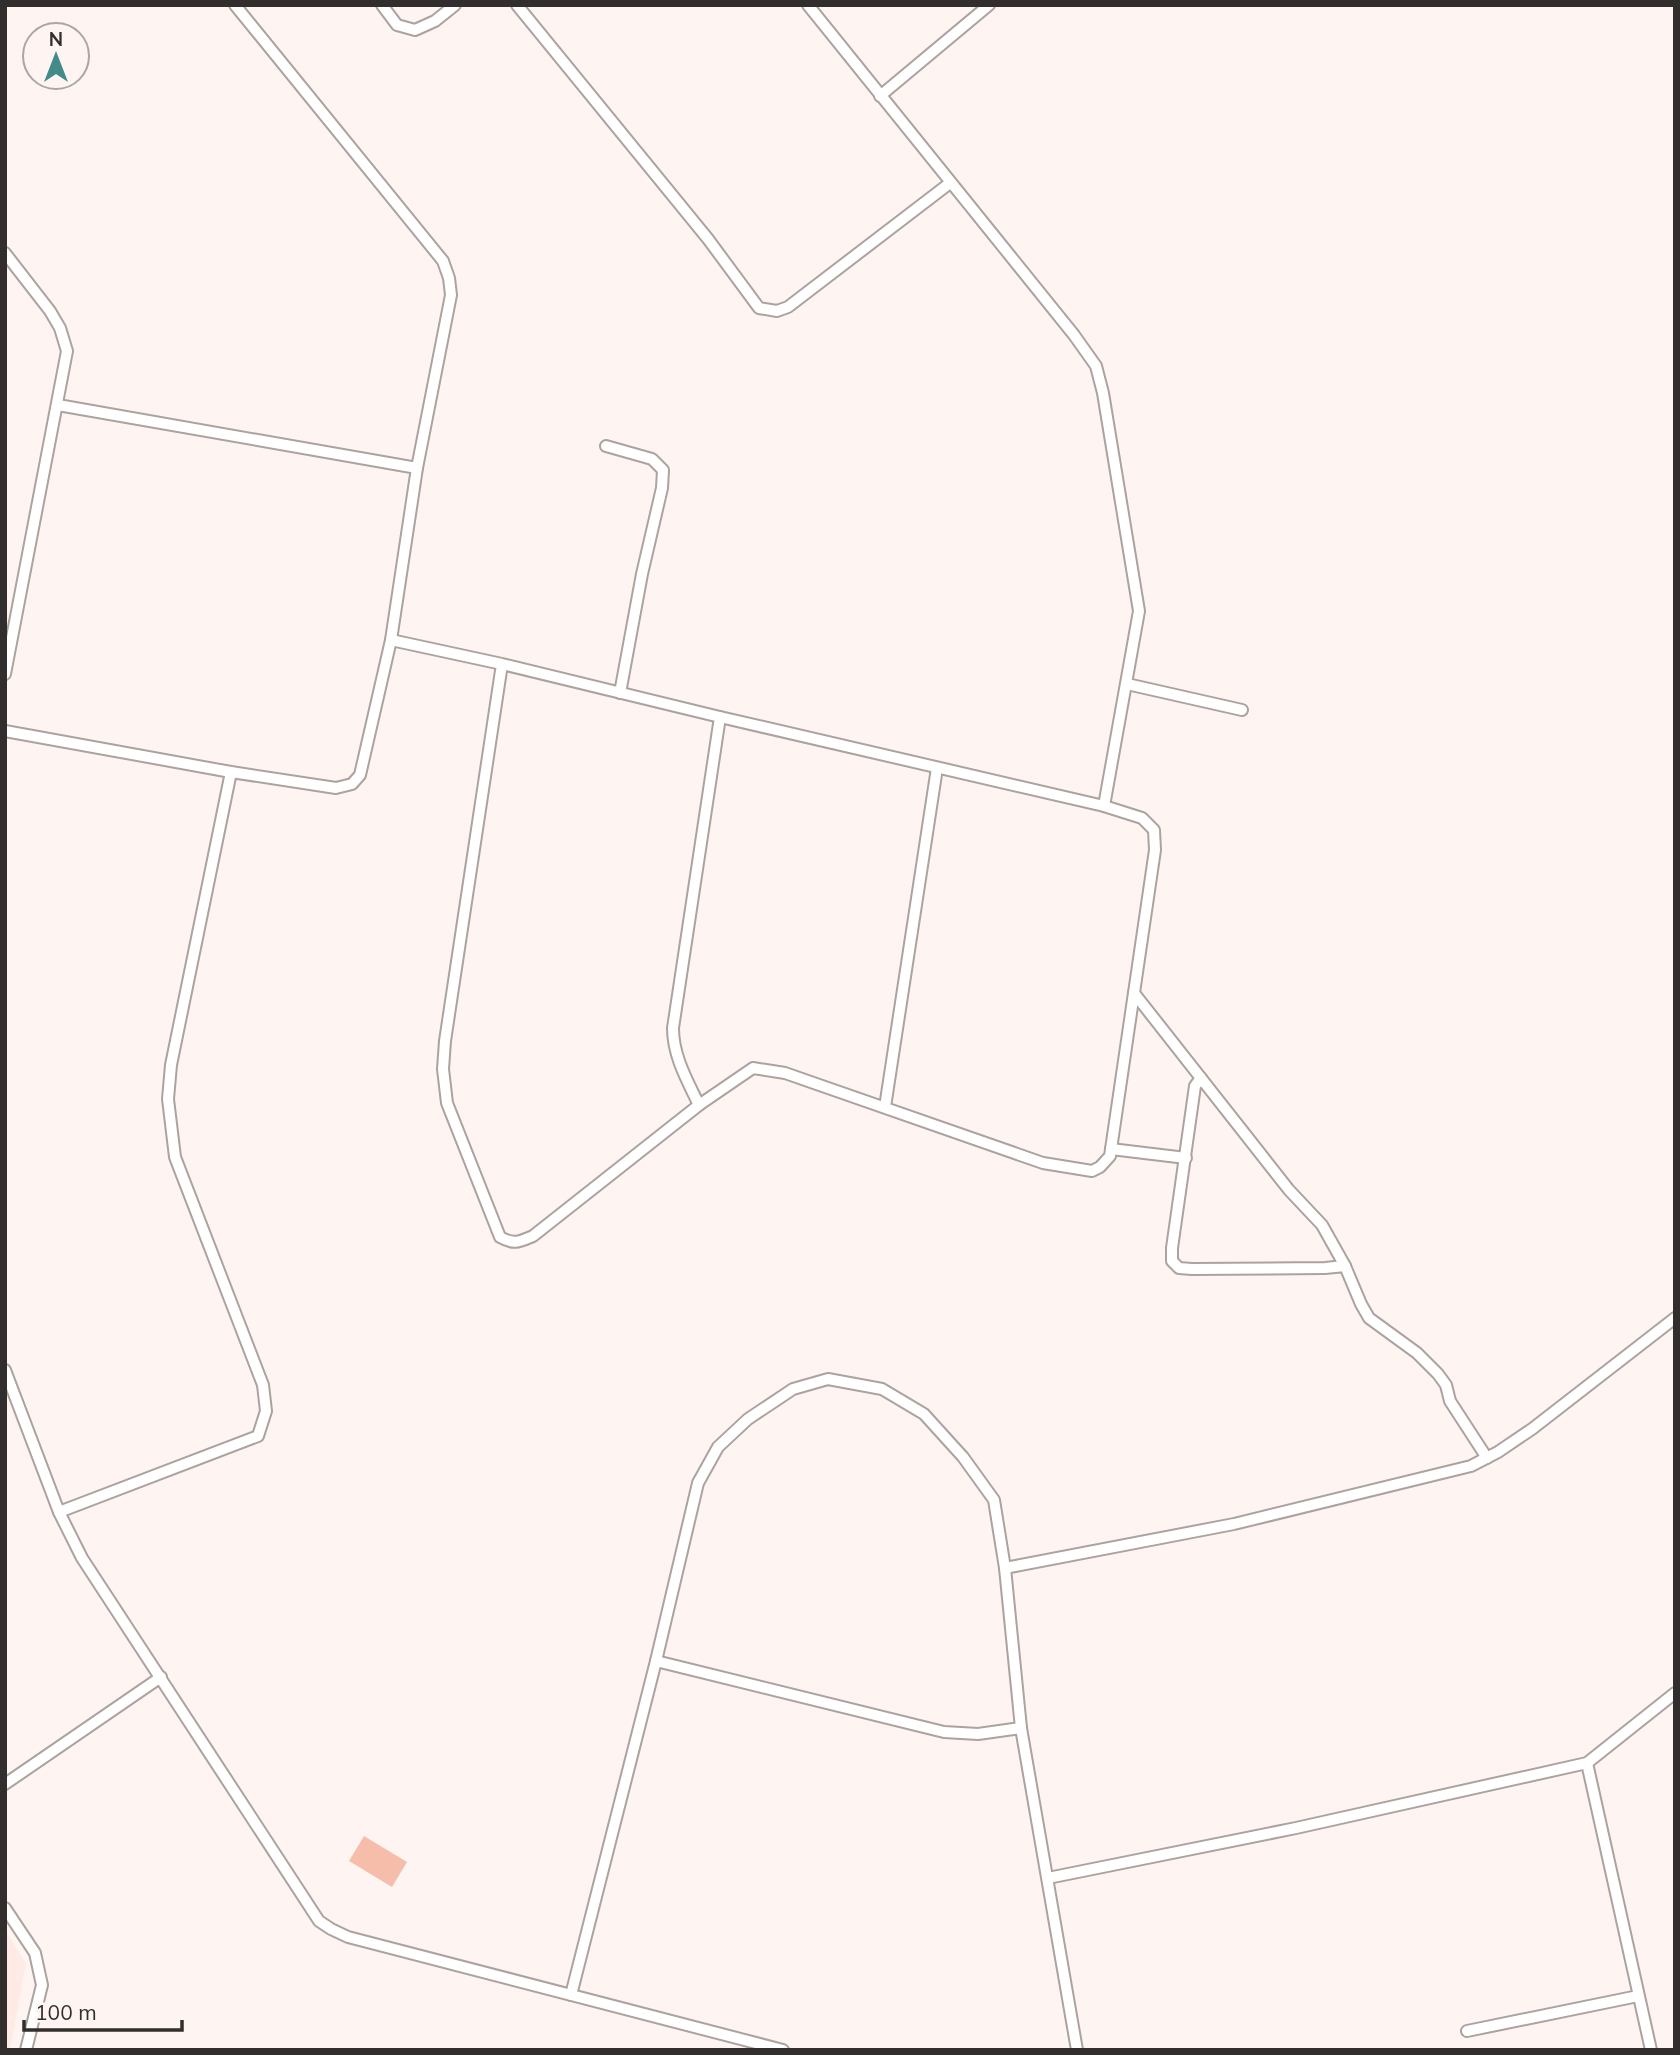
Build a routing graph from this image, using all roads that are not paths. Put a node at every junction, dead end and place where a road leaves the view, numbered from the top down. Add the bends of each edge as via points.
1 (235, 5) edge
2 (382, 5) edge
3 (455, 5) edge
4 (517, 5) edge
5 (808, 5) edge
6 (989, 5) edge
7 (880, 96) junction
8 (950, 183) junction
9 (7, 258) edge
10 (58, 405) junction
11 (606, 446) dead end
12 (417, 468) junction
13 (391, 640) junction
14 (502, 664) junction
15 (5, 674) edge
16 (1127, 684) junction
17 (620, 693) junction
18 (1242, 710) dead end
19 (720, 717) junction
20 (5, 731) edge
21 (937, 768) junction
22 (232, 772) junction
23 (1104, 806) junction
24 (1134, 993) junction
25 (1202, 1078) junction
26 (699, 1105) junction
27 (885, 1107) junction
28 (1111, 1149) junction
29 (1186, 1158) junction
30 (1345, 1266) junction
31 (1675, 1318) edge
32 (5, 1370) edge
33 (1487, 1458) junction
34 (59, 1512) junction
35 (1005, 1568) junction
36 (656, 1661) junction
37 (161, 1678) junction
38 (1675, 1693) edge
39 (1021, 1728) junction
40 (1587, 1763) junction
41 (5, 1784) edge
42 (1048, 1878) junction
43 (5, 1908) edge
44 (571, 1995) junction
45 (1638, 1996) junction
46 (1466, 2031) dead end
47 (26, 2050) edge
48 (783, 2050) edge
49 (1077, 2050) edge
50 (1651, 2050) edge

1 - 12 street via 443,261 451,295
2 - 3 street via 397,25 415,30
4 - 8 street via 760,308 777,311 788,307
5 - 7 street
6 - 7 street
7 - 8 street
8 - 16 street via 1096,366 1139,611
9 - 10 street via 60,328 67,351
10 - 12 street
10 - 15 street
11 - 17 street via 652,459 663,470
12 - 13 street
13 - 14 street
13 - 22 street via 360,775 352,784 337,789
14 - 17 street
14 - 26 street via 443,1069 447,1103 500,1237 520,1242 533,1236
16 - 18 street
16 - 23 street
17 - 19 street
19 - 21 street
19 - 26 street via 673,1028 677,1057
20 - 22 street
21 - 23 street
21 - 27 street
22 - 34 street via 171,1065 168,1100 175,1157 262,1385 266,1411 258,1436
23 - 24 street via 1142,818 1154,830
24 - 25 street
24 - 28 street
25 - 29 street via 1195,1086
25 - 30 street via 1322,1225
26 - 27 street via 753,1068 785,1073
27 - 28 street via 1043,1163 1092,1171 1110,1156
28 - 29 street
29 - 30 street via 1172,1248 1172,1261 1179,1268
30 - 33 street via 1368,1318 1438,1374
31 - 33 street via 1532,1429
32 - 34 street
33 - 35 street via 1471,1466 1234,1524
34 - 37 street via 82,1558
35 - 36 street via 994,1500 924,1414 882,1389 828,1378 793,1389 748,1419 718,1447 698,1483
35 - 39 street
36 - 39 street via 944,1731 978,1734
36 - 44 street
37 - 41 street
37 - 44 street via 319,1921 348,1937
38 - 40 street
39 - 42 street
40 - 42 street
40 - 45 street
42 - 49 street
43 - 47 street via 35,1952 42,1986
44 - 48 street
45 - 46 street
45 - 50 street

